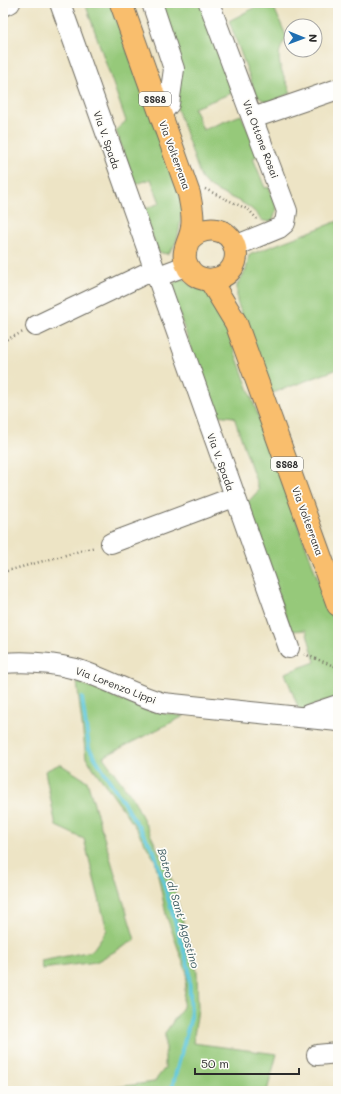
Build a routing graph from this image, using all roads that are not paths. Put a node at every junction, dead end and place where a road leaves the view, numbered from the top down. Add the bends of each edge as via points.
1 (10, 3) edge
2 (60, 3) edge
3 (121, 3) edge
4 (152, 3) edge
5 (209, 3) edge
6 (3, 6) edge
7 (338, 89) edge
8 (161, 114) junction
9 (253, 118) junction
10 (195, 190) junction
11 (210, 229) junction
12 (189, 240) junction
13 (234, 246) junction
14 (186, 263) junction
15 (230, 271) junction
16 (154, 273) junction
17 (210, 280) junction
18 (236, 323) junction
19 (36, 326) road end
20 (234, 496) junction
21 (111, 542) road end
22 (338, 605) edge
23 (289, 648) road end
24 (3, 663) edge
25 (338, 705) edge
26 (300, 717) junction
27 (338, 721) edge
28 (338, 1053) edge
29 (317, 1056) dead end

1 - 6 street
2 - 16 street, Via V. Spada
3 - 8 main road, Via Volterrana / SS68
4 - 8 street via 174,69 169,104
5 - 9 street, Via Ottone Rosai
7 - 9 street
8 - 10 main road, Via Volterrana / SS68
9 - 13 street, Via Ottone Rosai via 285,203 286,218 283,226 275,231
10 - 11 main road, Via Volterrana / SS68
10 - 12 main road, Via Volterrana / SS68
11 - 12 main road via 198,232
11 - 13 main road via 225,234
12 - 14 main road, Via Volterrana / SS68 via 185,251
13 - 15 main road, Via Volterrana / SS68 via 236,259
14 - 16 street via 180,268
14 - 17 main road via 195,276
15 - 17 main road via 218,279
15 - 18 main road, Via Volterrana / SS68 via 231,300
16 - 19 street
16 - 20 street, Via V. Spada
17 - 18 main road, Via Volterrana / SS68
18 - 22 main road, Via Volterrana / SS68
20 - 21 street
20 - 23 street, Via V. Spada
24 - 26 street, Via Lorenzo Lippi via 51,664 76,670 144,698 163,702
25 - 26 street, Via Lorenzo Lippi
26 - 27 street, Via Lorenzo Lippi
28 - 29 street

